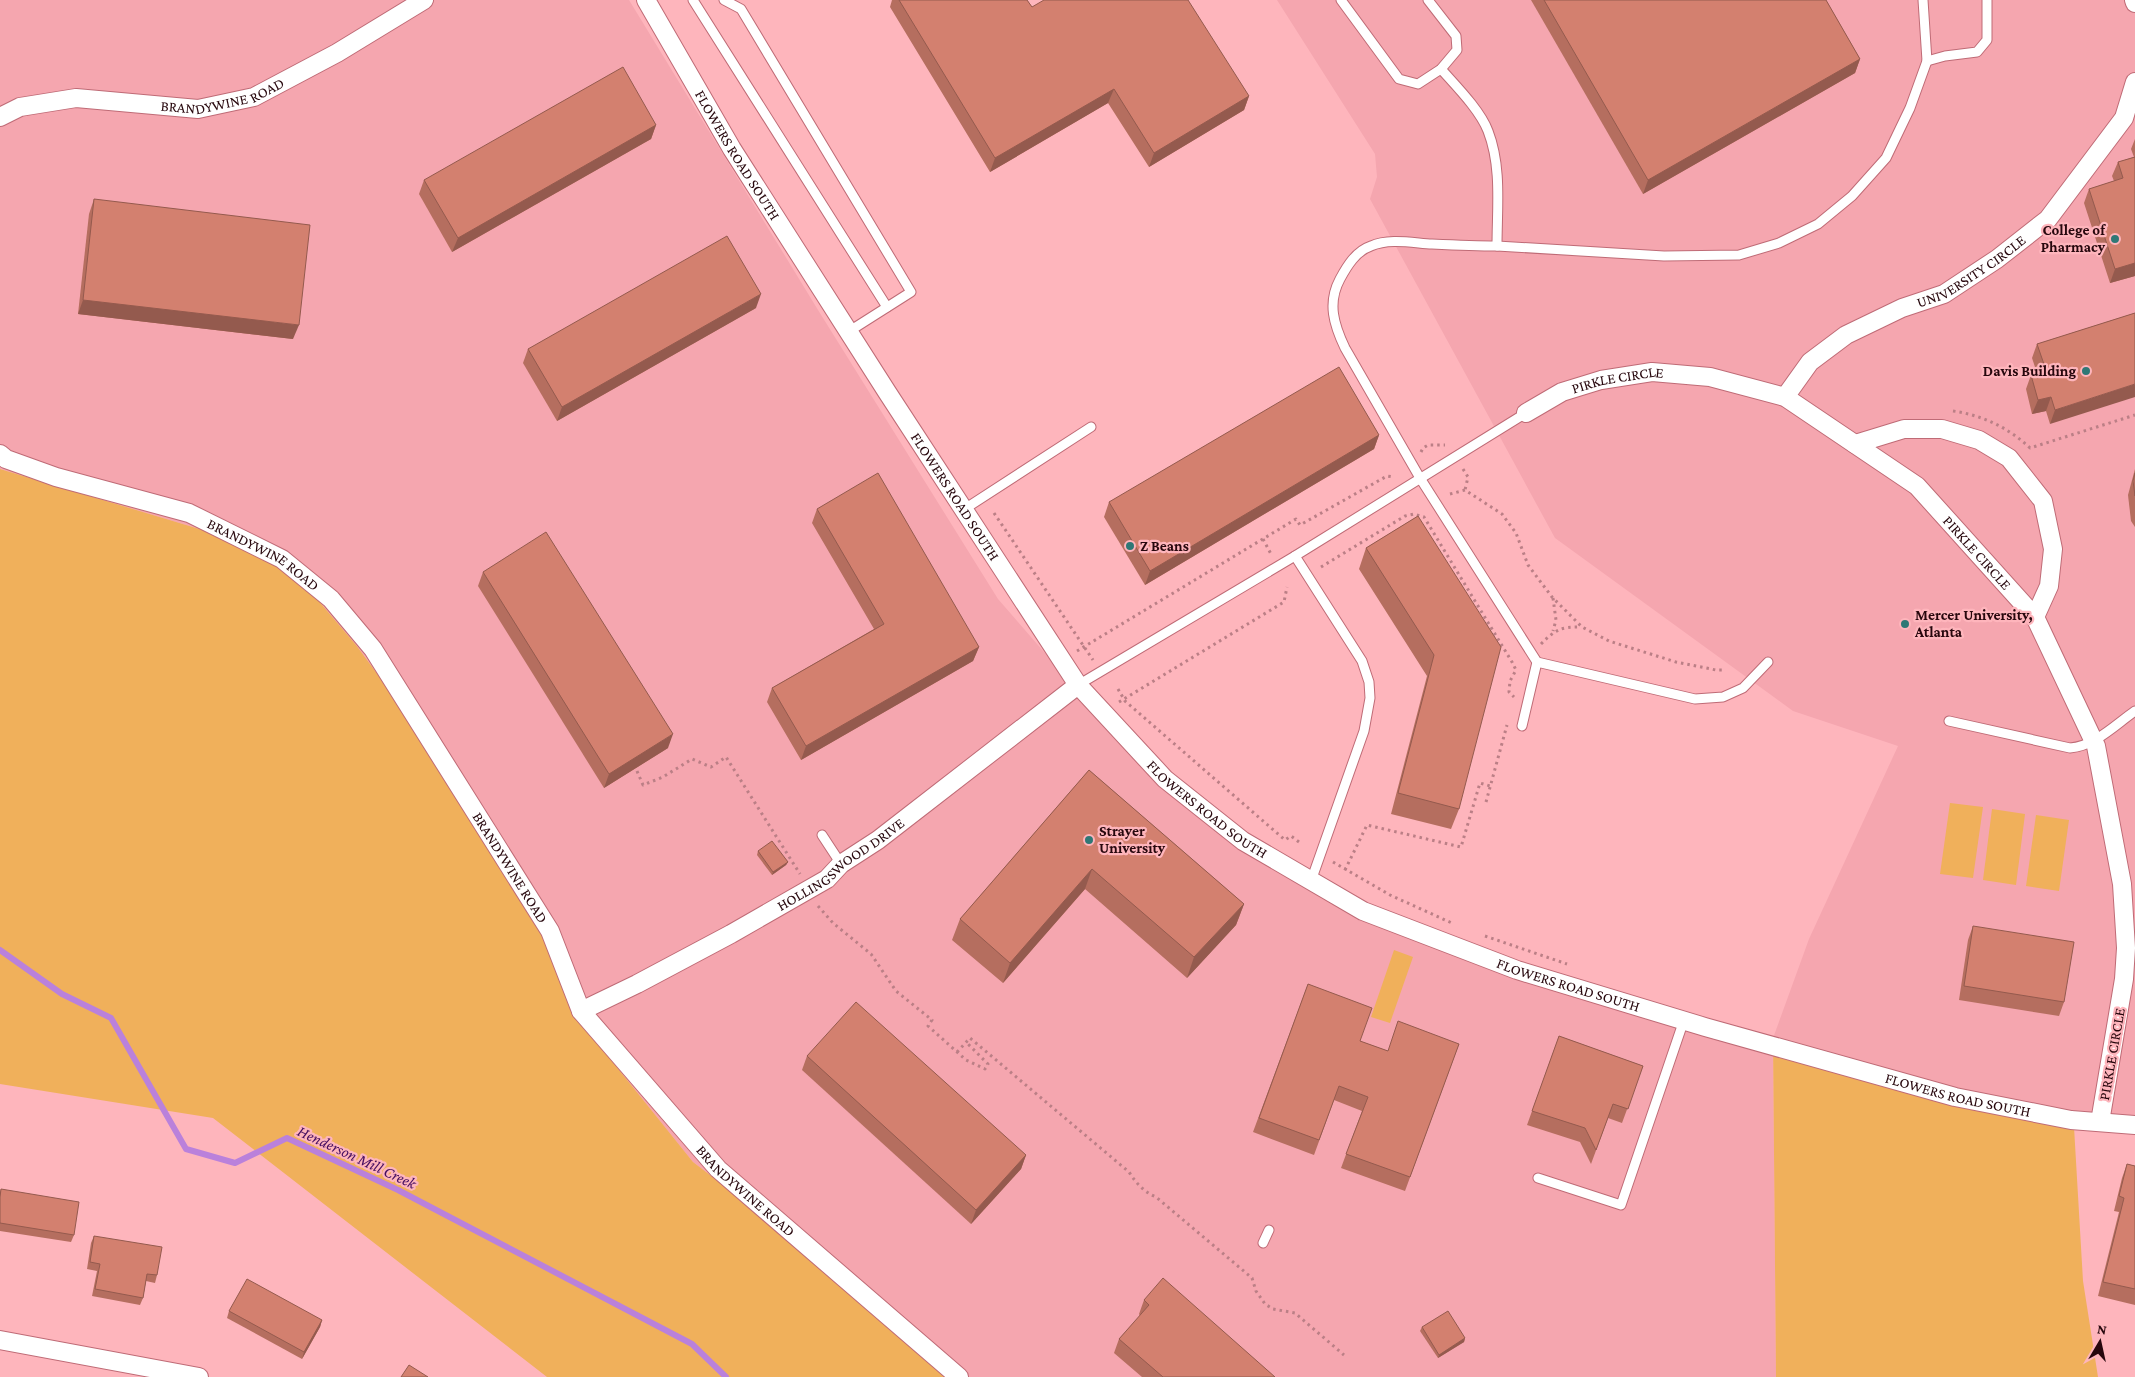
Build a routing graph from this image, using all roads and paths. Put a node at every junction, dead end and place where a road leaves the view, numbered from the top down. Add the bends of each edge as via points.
1 (424, 0) edge
2 (693, 0) edge
3 (724, 0) edge
4 (1341, 0) edge
5 (1428, 0) edge
6 (1923, 0) edge
7 (1987, 0) edge
8 (648, 1) edge
9 (1927, 61) junction
10 (1441, 69) junction
11 (2135, 82) edge
12 (0, 117) edge
13 (1497, 246) junction
14 (887, 308) junction
15 (848, 332) junction
16 (1784, 397) junction
17 (1526, 413) joint
18 (1091, 428) dead end
19 (1855, 444) junction
20 (1451, 450) dead end
21 (1421, 452) dead end
22 (0, 454) edge
23 (1463, 469) dead end
24 (1394, 477) dead end
25 (1420, 478) junction
26 (1466, 490) junction
27 (1450, 494) dead end
28 (963, 510) junction
29 (994, 513) dead end
30 (1300, 525) junction
31 (1303, 531) dead end
32 (1263, 539) junction
33 (1272, 556) dead end
34 (1295, 556) junction
35 (1321, 567) dead end
36 (1287, 587) dead end
37 (1552, 597) junction
38 (2035, 617) junction
39 (1582, 627) junction
40 (1553, 632) junction
41 (1541, 644) dead end
42 (1084, 647) junction
43 (1076, 652) dead end
44 (1094, 662) dead end
45 (1537, 662) junction
46 (1768, 662) dead end
47 (1725, 670) dead end
48 (1078, 685) junction
49 (1118, 689) dead end
50 (1124, 698) junction
51 (1119, 702) dead end
52 (1512, 706) dead end
53 (2135, 710) edge
54 (1949, 720) dead end
55 (1507, 724) dead end
56 (1522, 726) dead end
57 (2093, 741) junction
58 (637, 771) edge
59 (1490, 786) junction
60 (1486, 802) dead end
61 (822, 835) dead end
62 (1299, 842) dead end
63 (1332, 862) dead end
64 (842, 864) junction
65 (1345, 870) junction
66 (803, 879) dead end
67 (1311, 881) junction
68 (818, 906) dead end
69 (1456, 925) dead end
70 (1482, 935) dead end
71 (1571, 965) dead end
72 (580, 1010) junction
73 (1684, 1020) junction
74 (966, 1042) junction
75 (957, 1052) junction
76 (2100, 1122) junction
77 (2135, 1125) edge
78 (1538, 1178) dead end
79 (1269, 1230) dead end
80 (1263, 1243) dead end
81 (0, 1340) edge
82 (1344, 1354) dead end
83 (199, 1377) edge
84 (959, 1377) edge

1 - 12 street, BRANDYWINE ROAD via 337,54 254,97 198,110 76,98 20,107
2 - 14 lane
3 - 14 lane via 741,9 910,292
4 - 10 lane via 1399,79 1418,84
5 - 10 lane via 1456,36 1457,50
6 - 9 lane
7 - 9 lane via 1987,40 1976,52
8 - 15 street, FLOWERS ROAD SOUTH via 732,149
9 - 13 lane via 1910,108 1886,158 1852,196 1818,224 1779,243 1739,255 1674,256
10 - 13 lane via 1488,130 1498,172
11 - 16 street, UNIVERSITY CIRCLE via 2124,118 2048,219 1997,259 1944,294 1902,308 1846,335 1810,362
13 - 25 lane via 1399,242 1371,245 1345,269 1335,288 1332,312 1336,330
14 - 15 lane
15 - 28 street, FLOWERS ROAD SOUTH
16 - 17 street, PIRKLE CIRCLE via 1710,377 1652,372 1601,380 1570,390
16 - 19 street, PIRKLE CIRCLE
17 - 25 lane
18 - 28 lane
19 - 38 street, PIRKLE CIRCLE via 1917,486
19 - 38 street via 1904,429 1942,429 1979,440 2009,458 2043,501 2052,549 2049,586
20 - 21 path via 1448,445 1428,445
22 - 72 street, BRANDYWINE ROAD via 56,477 189,513 282,559 331,599 373,649 550,931
23 - 26 path via 1468,477
24 - 30 path via 1387,476
25 - 34 lane
25 - 45 lane
26 - 27 path
26 - 37 path via 1502,514 1516,532 1528,565
28 - 48 street, FLOWERS ROAD SOUTH
29 - 42 path
30 - 31 path
30 - 32 path via 1296,519
32 - 33 path
32 - 42 path
34 - 48 lane
34 - 67 lane via 1362,661 1370,698 1364,731
35 - 52 path via 1406,516 1424,517 1516,670 1510,680 1509,692 1514,697
36 - 50 path via 1284,602
37 - 39 path
37 - 40 path via 1556,620
38 - 57 street, PIRKLE CIRCLE
39 - 40 path via 1564,627
39 - 47 path via 1609,641 1668,659
40 - 41 path
42 - 43 path
42 - 44 path
45 - 46 lane via 1695,699 1723,697 1743,688
45 - 56 lane
48 - 64 street, HOLLINGSWOOD DRIVE via 878,840
48 - 67 street, FLOWERS ROAD SOUTH via 1165,779 1243,841
49 - 50 path
50 - 51 path
50 - 62 path via 1285,840 1292,836
53 - 57 lane
54 - 57 lane via 2070,748
55 - 59 path
57 - 76 street, PIRKLE CIRCLE via 2122,884 2126,948 2124,980
58 - 66 path via 643,785 692,759 711,767 726,757
59 - 60 path
59 - 65 path via 1480,783 1461,847 1367,825
61 - 64 lane
63 - 65 path
64 - 72 street, HOLLINGSWOOD DRIVE via 826,879 790,901 637,984
65 - 69 path
67 - 73 street, FLOWERS ROAD SOUTH via 1363,911 1517,970
68 - 75 path via 833,923 871,954 896,991 932,1020 928,1026
70 - 71 path
72 - 84 street, BRANDYWINE ROAD via 718,1169
73 - 76 street, FLOWERS ROAD SOUTH via 1955,1096 2072,1120
73 - 78 lane via 1621,1205
74 - 75 path
74 - 75 path via 988,1064 985,1069
74 - 82 path via 970,1038 1129,1172 1142,1188 1252,1278 1265,1304 1295,1313
76 - 77 street, FLOWERS ROAD SOUTH
79 - 80 lane
81 - 83 street

